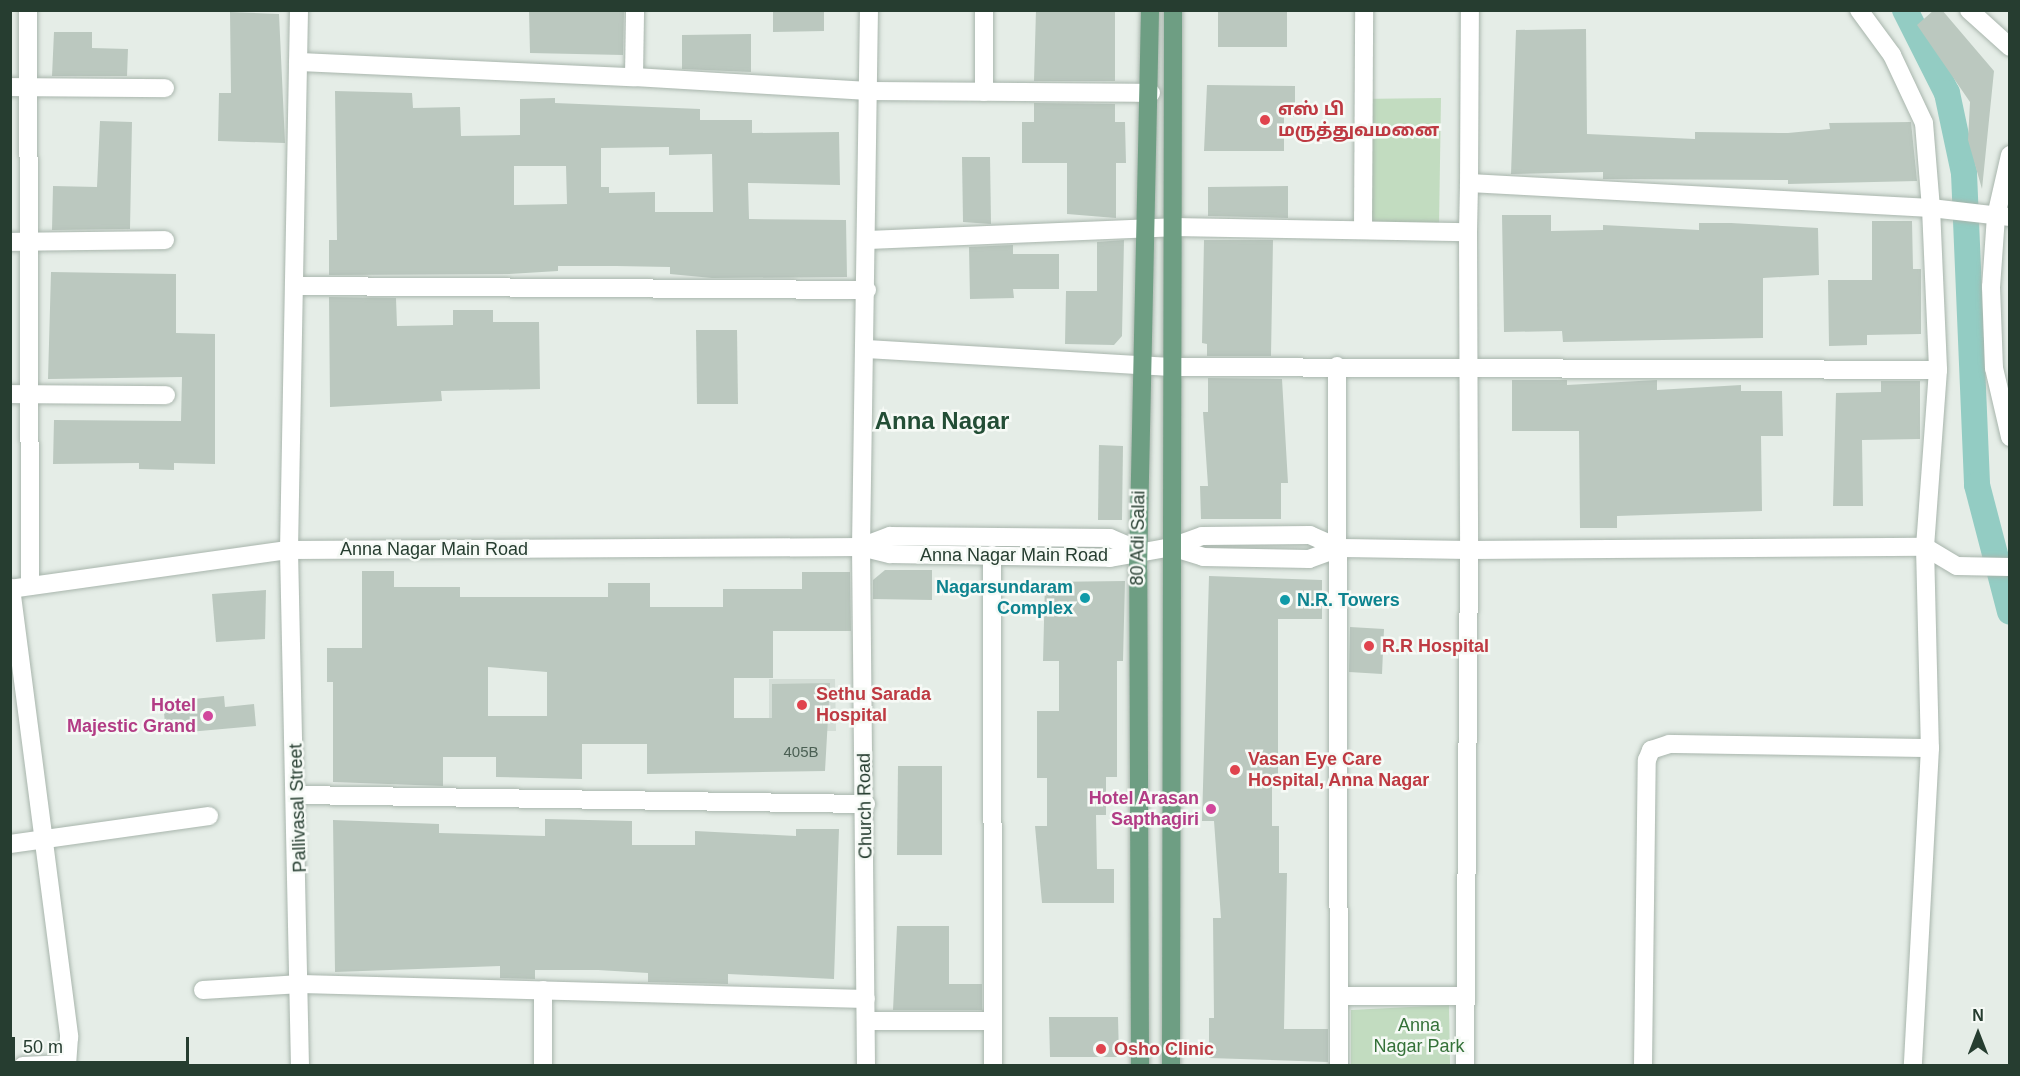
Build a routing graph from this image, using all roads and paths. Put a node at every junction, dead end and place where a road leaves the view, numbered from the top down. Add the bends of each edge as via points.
1 (28, 10) edge
2 (299, 10) edge
3 (634, 10) edge
4 (869, 10) edge
5 (984, 10) edge
6 (1150, 10) edge
7 (1173, 10) edge
8 (1364, 10) edge
9 (1470, 10) edge
10 (1859, 10) edge
11 (1969, 10) edge
12 (2010, 47) edge
13 (298, 62) junction
14 (634, 76) junction
15 (19, 87) edge
16 (165, 87) dead end
17 (869, 91) junction
18 (984, 92) junction
19 (1151, 93) junction
20 (2010, 155) edge
21 (1469, 183) junction
22 (1938, 210) junction
23 (1997, 215) edge
24 (1173, 227) junction
25 (1148, 230) junction
26 (1363, 230) junction
27 (1468, 232) junction
28 (165, 240) dead end
29 (868, 240) junction
30 (20, 242) edge
31 (294, 286) junction
32 (867, 290) junction
33 (867, 349) junction
34 (1338, 366) junction
35 (1140, 367) junction
36 (1170, 367) junction
37 (1466, 369) junction
38 (2002, 369) edge
39 (1938, 370) junction
40 (10, 394) edge
41 (30, 394) junction
42 (166, 395) dead end
43 (2010, 437) edge
44 (861, 547) junction
45 (1171, 547) junction
46 (1925, 547) junction
47 (1339, 548) junction
48 (290, 550) junction
49 (1138, 550) junction
50 (1469, 550) junction
51 (992, 555) junction
52 (2010, 567) edge
53 (30, 586) junction
54 (11, 589) edge
55 (1930, 748) junction
56 (298, 795) junction
57 (866, 804) junction
58 (209, 816) dead end
59 (44, 838) junction
60 (10, 843) edge
61 (301, 984) junction
62 (203, 990) dead end
63 (543, 990) junction
64 (1340, 996) junction
65 (1465, 996) junction
66 (866, 999) junction
67 (866, 1021) junction
68 (993, 1021) junction
69 (23, 1065) edge
70 (67, 1065) edge
71 (300, 1065) edge
72 (543, 1065) edge
73 (866, 1065) edge
74 (993, 1065) edge
75 (1140, 1065) edge
76 (1171, 1065) edge
77 (1339, 1065) edge
78 (1465, 1065) edge
79 (1643, 1065) edge
80 (1913, 1065) edge

1 - 15 street
2 - 13 street, Pallivasal Street
3 - 14 street
4 - 17 street, Church Road
5 - 18 street
6 - 19 main road, 80 Adi Salai
7 - 24 main road, 80 Adi Salai
8 - 26 street
9 - 21 street
10 - 22 street via 1892,55 1924,123
11 - 12 street
13 - 14 street
13 - 31 street, Pallivasal Street
14 - 17 street
15 - 16 street
15 - 30 street
17 - 18 street
17 - 29 street, Church Road
18 - 19 street
19 - 25 main road, 80 Adi Salai
20 - 23 street
21 - 22 street
21 - 27 street
22 - 23 street
22 - 39 street
23 - 38 street
24 - 25 street
24 - 26 street
24 - 36 main road, 80 Adi Salai
25 - 29 street
25 - 35 main road, 80 Adi Salai
26 - 27 street
27 - 37 street
28 - 30 street
29 - 32 street, Church Road
30 - 41 street
31 - 32 street
31 - 48 street, Pallivasal Street
32 - 33 street, Church Road
33 - 35 street
33 - 44 street, Church Road
34 - 36 street
34 - 37 street
34 - 47 street
35 - 36 street
35 - 49 main road, 80 Adi Salai
36 - 45 main road, 80 Adi Salai
37 - 39 street
37 - 50 street
38 - 43 street
39 - 46 street
40 - 41 street
41 - 42 street
41 - 53 street
44 - 48 street, Anna Nagar Main Road
44 - 49 street, Anna Nagar Main Road via 890,536 1110,538
44 - 51 street, Anna Nagar Main Road via 890,554
44 - 57 street, Church Road
45 - 47 street via 1203,557 1309,559
45 - 49 street
45 - 76 main road, 80 Adi Salai
46 - 50 street
46 - 52 street via 1957,566
46 - 55 street
47 - 50 street
47 - 64 street
48 - 53 street, Anna Nagar Main Road
48 - 56 street, Pallivasal Street
49 - 51 street, Anna Nagar Main Road via 1110,558
49 - 75 main road, 80 Adi Salai
50 - 65 street
51 - 68 street
53 - 54 street, Anna Nagar Main Road
54 - 59 street
55 - 79 street via 1669,744 1651,750 1647,760
55 - 80 street
56 - 57 street
56 - 61 street, Pallivasal Street
57 - 66 street, Church Road
58 - 59 street
59 - 60 street
59 - 70 street via 69,1037
61 - 62 street
61 - 63 street
61 - 71 street, Pallivasal Street
63 - 66 street
63 - 72 street
64 - 65 street
64 - 77 street
65 - 78 street
66 - 67 street, Church Road
67 - 68 street
67 - 73 street, Church Road
68 - 74 street
69 - 70 street

